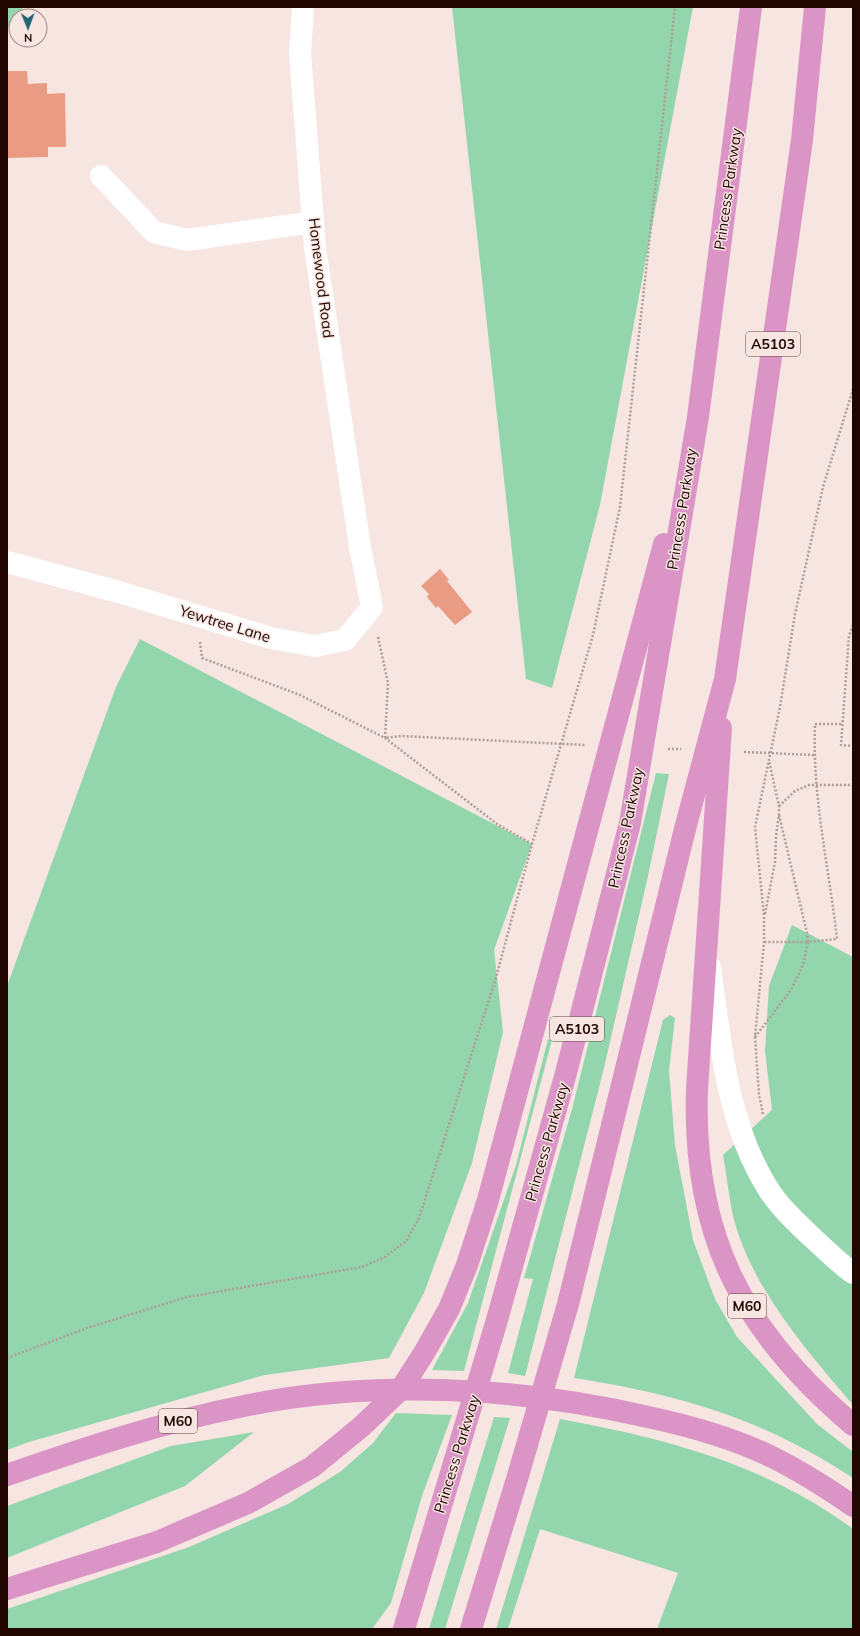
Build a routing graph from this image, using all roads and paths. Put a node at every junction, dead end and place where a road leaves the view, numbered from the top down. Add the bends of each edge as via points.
1 (302, 7) edge
2 (675, 7) edge
3 (752, 7) edge
4 (815, 7) edge
5 (101, 176) dead end
6 (313, 222) junction
7 (853, 389) edge
8 (698, 417) junction
9 (7, 562) edge
10 (372, 607) junction
11 (196, 615) junction
12 (853, 625) edge
13 (724, 679) junction
14 (842, 724) junction
15 (385, 738) junction
16 (586, 745) dead end
17 (853, 746) edge
18 (664, 748) dead end
19 (687, 750) dead end
20 (741, 752) dead end
21 (814, 755) junction
22 (768, 759) junction
23 (853, 785) edge
24 (779, 806) junction
25 (779, 814) junction
26 (532, 844) junction
27 (764, 916) junction
28 (706, 936) junction
29 (764, 942) junction
30 (808, 942) junction
31 (755, 1037) junction
32 (765, 1121) dead end
33 (853, 1273) edge
34 (7, 1358) edge
35 (853, 1425) edge
36 (7, 1475) edge
37 (853, 1506) edge
38 (7, 1589) edge
39 (404, 1629) edge
40 (471, 1629) edge

1 - 6 street, Homewood Road via 300,53
2 - 26 path via 620,507 592,635
3 - 8 highway, Princess Parkway / A5103
4 - 13 highway, A5103 via 802,140
5 - 6 street via 154,232 187,240
6 - 10 street, Homewood Road via 360,547
7 - 22 path via 823,487 795,614 780,707
8 - 38 highway via 488,1200 467,1265 448,1309 424,1353 400,1389 361,1427 312,1467 248,1503 157,1542
8 - 39 highway, Princess Parkway / A5103 via 630,823 551,1126
9 - 11 street, Yewtree Lane
10 - 11 street, Yewtree Lane via 345,640 315,646 271,638
10 - 15 path via 388,683
11 - 15 path via 202,658 300,695
12 - 14 path via 849,636
13 - 28 highway
13 - 40 highway, A5103 via 568,1304
14 - 17 path via 841,745
14 - 21 path via 815,724
15 - 16 path via 401,736
15 - 26 path via 497,824
18 - 19 path
20 - 21 path
21 - 30 path via 819,815 837,939
22 - 24 path
22 - 27 path via 755,827
23 - 24 path via 809,785 795,791
24 - 25 path
25 - 27 path via 775,862
25 - 30 path
26 - 34 path via 496,981 419,1218 406,1241 385,1257 362,1267 187,1297 87,1328
27 - 29 path
28 - 33 street via 719,1032 743,1140 767,1188 798,1224
28 - 35 highway, M60 via 697,1089 698,1155 702,1188 711,1222 723,1257 748,1308 776,1348 800,1376
29 - 30 path
29 - 31 path
30 - 31 path via 803,965 791,990
31 - 32 path via 759,1095
36 - 37 highway, M60 via 118,1438 207,1414 273,1400 355,1392 434,1390 550,1399 606,1407 694,1427 772,1457 818,1481

